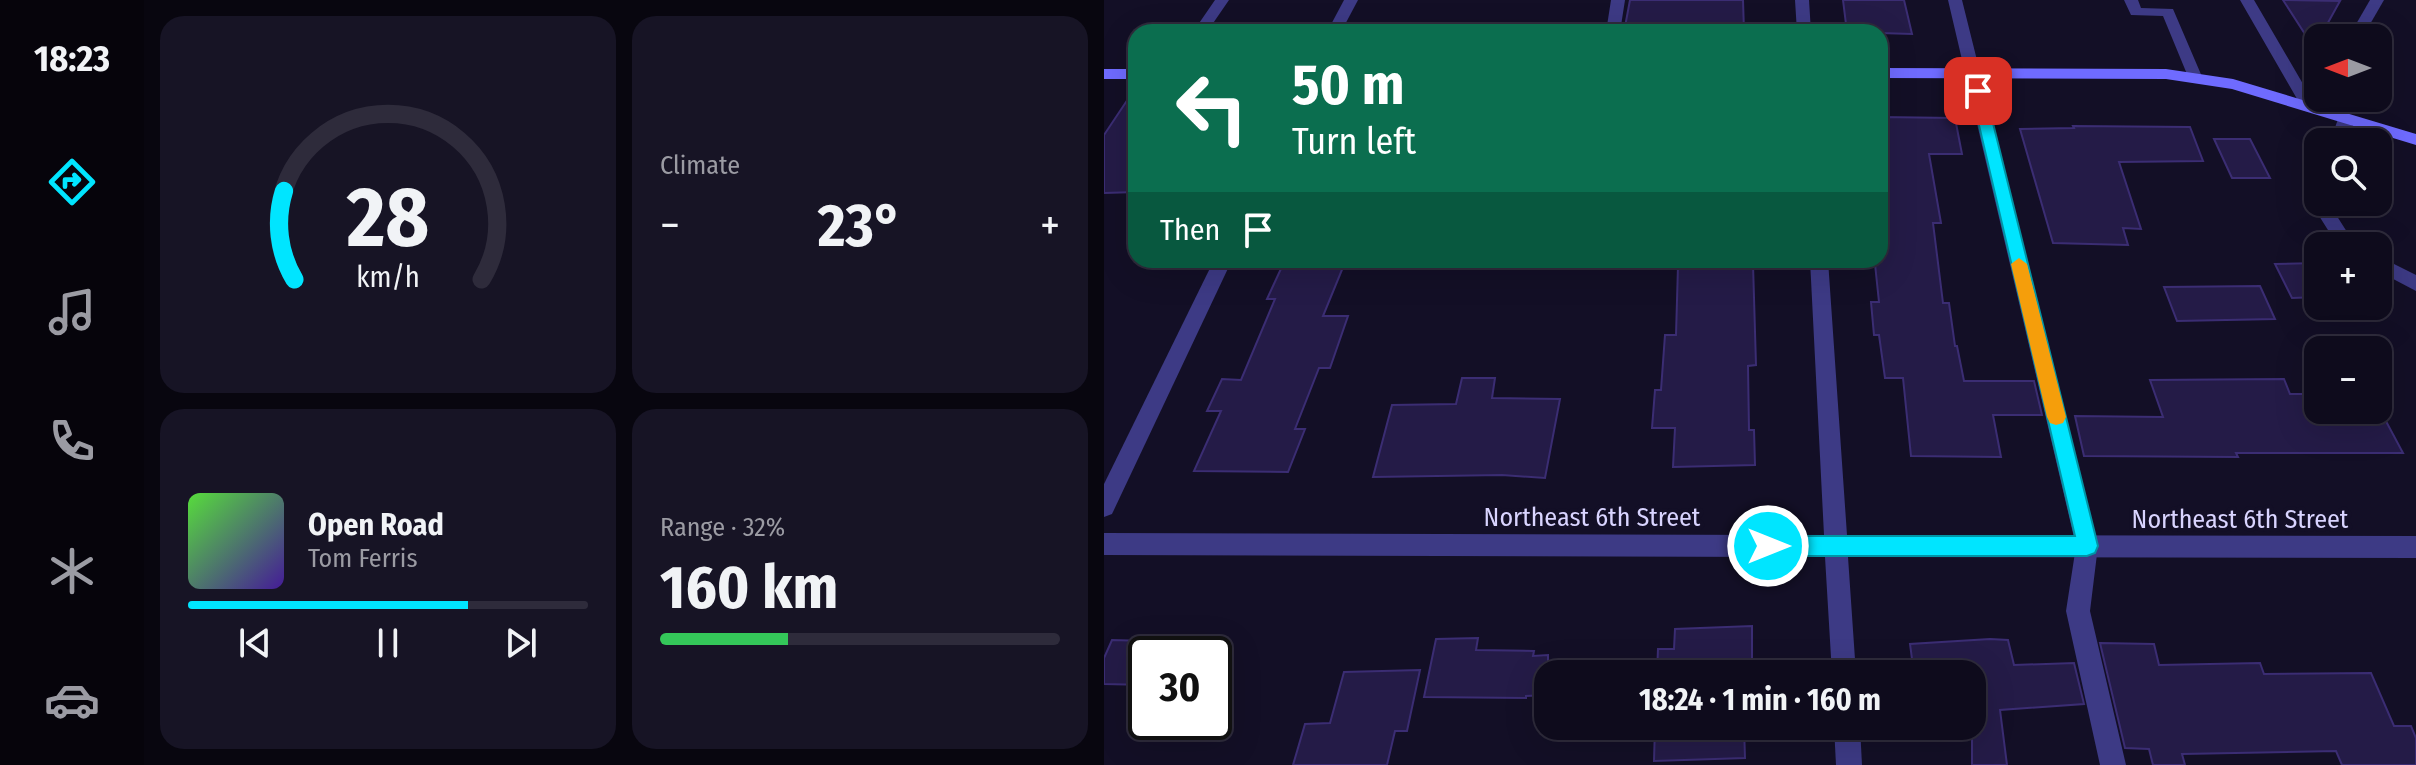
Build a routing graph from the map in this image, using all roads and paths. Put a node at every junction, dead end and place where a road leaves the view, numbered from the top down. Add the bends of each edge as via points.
1 (1222, 0) edge
2 (1351, 0) edge
3 (1618, 0) edge
4 (1802, 0) edge
5 (1955, 0) edge
6 (2131, 0) edge
7 (2247, 0) edge
8 (2377, 0) edge
9 (1206, 24) edge
10 (1338, 24) edge
11 (1614, 24) edge
12 (1804, 24) edge
13 (2363, 24) edge
14 (1888, 73) edge
15 (1973, 73) junction
16 (1104, 74) edge
17 (1128, 74) edge
18 (2196, 79) junction
19 (2304, 87) edge
20 (2304, 100) edge
21 (2333, 112) edge
22 (2346, 119) junction
23 (2343, 128) edge
24 (2416, 140) edge
25 (1219, 268) edge
26 (1820, 268) edge
27 (2392, 271) edge
28 (2416, 284) edge
29 (1104, 507) edge
30 (1104, 544) edge
31 (1837, 546) junction
32 (2087, 546) junction
33 (2416, 547) edge
34 (1843, 660) edge
35 (1848, 740) edge
36 (1849, 765) edge
37 (2113, 765) edge

1 - 9 street
2 - 10 street
3 - 11 street
4 - 12 street
5 - 15 street
6 - 18 street via 2136,12 2168,12
7 - 19 street
8 - 13 street
14 - 15 street
15 - 18 street via 2166,74
15 - 32 street
16 - 17 street
18 - 20 street
21 - 22 street
22 - 23 street
22 - 24 street
25 - 29 street
26 - 31 street
27 - 28 street
30 - 31 street, Northeast 6th Street
31 - 32 street, Northeast 6th Street
31 - 34 street
32 - 33 street, Northeast 6th Street
32 - 37 street via 2078,611
35 - 36 street

